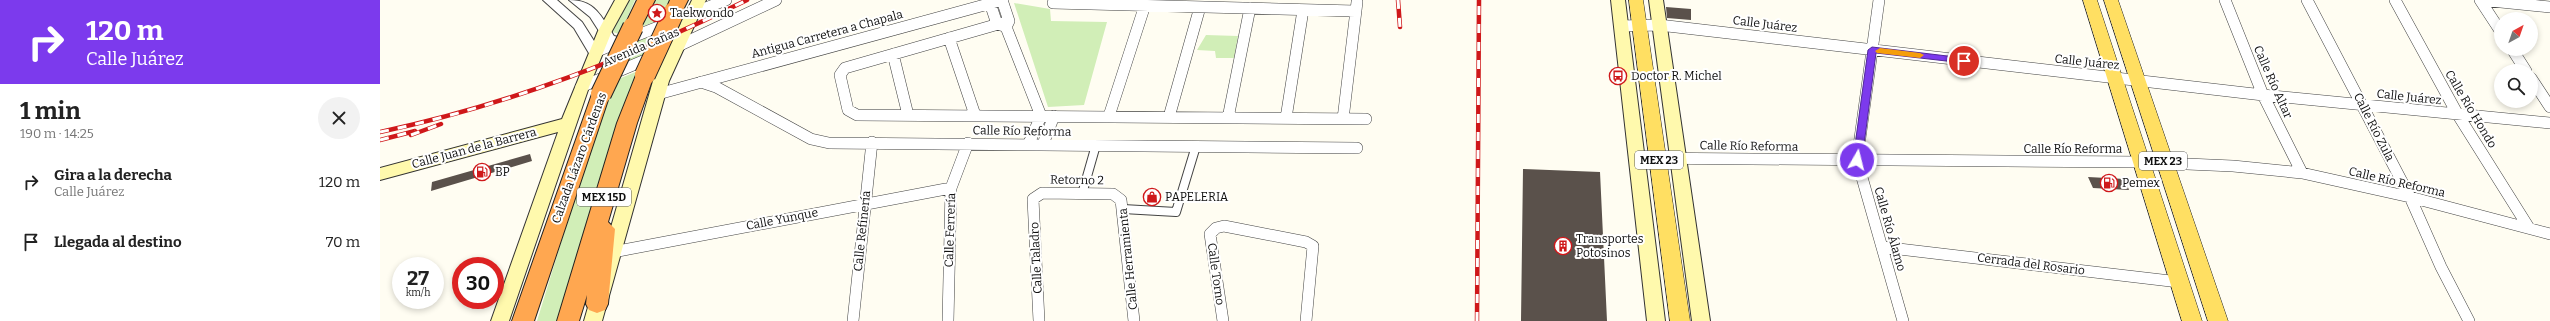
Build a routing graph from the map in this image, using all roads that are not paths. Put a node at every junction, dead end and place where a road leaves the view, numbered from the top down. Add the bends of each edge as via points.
1 (549, 0) edge
2 (575, 0) edge
3 (622, 0) edge
4 (646, 0) edge
5 (699, 0) edge
6 (726, 0) edge
7 (776, 0) edge
8 (1002, 0) edge
9 (1618, 0) edge
10 (1636, 0) edge
11 (1656, 0) edge
12 (1880, 0) edge
13 (2090, 0) edge
14 (2111, 0) edge
15 (2225, 0) edge
16 (2307, 0) edge
17 (2395, 0) edge
18 (2480, 0) edge
19 (990, 3) junction
20 (1053, 3) dead end
21 (1145, 5) junction
22 (677, 6) edge
23 (1200, 7) junction
24 (1250, 8) junction
25 (2550, 8) edge
26 (1303, 10) junction
27 (692, 15) junction
28 (2494, 21) edge
29 (1004, 24) junction
30 (1640, 25) junction
31 (1659, 25) junction
32 (1620, 26) junction
33 (605, 31) junction
34 (628, 35) junction
35 (948, 38) junction
36 (676, 47) junction
37 (1872, 50) junction
38 (595, 52) junction
39 (893, 54) junction
40 (2115, 78) junction
41 (2137, 79) junction
42 (701, 82) junction
43 (581, 87) junction
44 (2538, 89) edge
45 (658, 94) junction
46 (2263, 95) junction
47 (2362, 105) junction
48 (2550, 107) edge
49 (908, 115) junction
50 (975, 115) junction
51 (2458, 115) junction
52 (1041, 116) junction
53 (1054, 116) junction
54 (1109, 116) junction
55 (1169, 117) junction
56 (1228, 118) junction
57 (1286, 118) junction
58 (1343, 119) junction
59 (1366, 119) dead end
60 (569, 123) junction
61 (2550, 123) edge
62 (872, 142) junction
63 (968, 143) junction
64 (1029, 143) junction
65 (1043, 144) junction
66 (1096, 145) junction
67 (1196, 146) junction
68 (1357, 148) dead end
69 (1636, 158) junction
70 (1658, 158) junction
71 (1679, 158) junction
72 (1857, 160) junction
73 (2141, 162) junction
74 (2164, 164) junction
75 (2302, 173) junction
76 (380, 174) edge
77 (608, 184) junction
78 (951, 188) junction
79 (1082, 194) junction
80 (1035, 196) joint
81 (1120, 197) joint
82 (2410, 197) junction
83 (865, 203) junction
84 (1123, 209) junction
85 (2529, 228) junction
86 (2550, 234) edge
87 (1882, 247) junction
88 (613, 252) junction
89 (542, 263) junction
90 (2179, 282) junction
91 (595, 313) edge
92 (500, 321) edge
93 (517, 321) edge
94 (523, 321) edge
95 (568, 321) edge
96 (853, 321) edge
97 (948, 321) edge
98 (1039, 321) edge
99 (1134, 321) edge
100 (1223, 321) edge
101 (1306, 321) edge
102 (1656, 321) edge
103 (1680, 321) edge
104 (1701, 321) edge
105 (1903, 321) edge
106 (2192, 321) edge
107 (2218, 321) edge
108 (2470, 321) edge

1 - 38 street via 578,25
2 - 33 street via 594,14
3 - 33 main road, Calzada Lázaro Cárdenas
4 - 34 highway, Calzada Lázaro Cárdenas / MEX 15D
5 - 27 main road
6 - 27 street, Avenida Cañas
7 - 36 street, Avenida Cañas
8 - 19 street, Antigua Carretera a Chapala
8 - 29 street
9 - 32 main road
10 - 30 main road, MEX 23
11 - 31 main road
12 - 37 street, Calle Río Álamo
13 - 40 main road, MEX 23
14 - 41 main road, MEX 23
15 - 46 street, Calle Río Altar
16 - 47 street, Calle Río Zula
17 - 51 street, Calle Río Hondo
18 - 25 street
18 - 28 street
19 - 29 street
19 - 42 street, Antigua Carretera a Chapala
20 - 21 street
21 - 23 street
21 - 54 street
22 - 77 highway, MEX 15D, bridge via 645,75
23 - 24 street
23 - 55 street
24 - 26 street
24 - 56 street
26 - 57 street
26 - 58 street via 1356,7
27 - 34 street, Avenida Cañas
27 - 36 main road
29 - 35 street
29 - 52 street
30 - 31 street, Calle Juárez
30 - 32 street, Calle Juárez
30 - 70 main road, MEX 23
31 - 37 street, Calle Juárez
31 - 71 main road
32 - 69 main road
33 - 34 street via 610,39
33 - 38 main road, Calzada Lázaro Cárdenas
34 - 38 street, Avenida Cañas
34 - 89 highway, Calzada Lázaro Cárdenas / MEX 15D, bridge via 601,94
35 - 39 street
35 - 50 street
36 - 43 street, Avenida Cañas
36 - 45 main road
37 - 40 street, Calle Juárez
37 - 72 street, Calle Río Álamo
38 - 43 main road, Calzada Lázaro Cárdenas
39 - 49 street
39 - 49 street via 849,66 841,72 848,110 857,115
40 - 41 street, Calle Juárez
40 - 73 main road, MEX 23
41 - 46 street, Calle Juárez
41 - 74 main road, MEX 23
42 - 45 street, Antigua Carretera a Chapala
42 - 62 street, Calle Río Reforma via 716,87 817,141
43 - 60 main road, Calzada Lázaro Cárdenas
44 - 48 street
45 - 88 main road
46 - 47 street, Calle Juárez
46 - 75 street, Calle Río Altar
47 - 51 street, Calle Juárez
47 - 82 street, Calle Río Zula
49 - 50 street
50 - 52 street
51 - 61 street, Calle Juárez
51 - 85 street, Calle Río Hondo
52 - 53 street
52 - 64 street
53 - 54 street
53 - 65 street
54 - 55 street
55 - 56 street
56 - 57 street
57 - 58 street
58 - 59 street
60 - 76 main road, Calle Juan de la Barrera
60 - 92 main road, Calzada Lázaro Cárdenas
62 - 63 street, Calle Río Reforma
62 - 83 street, Calle Refinería
63 - 64 street, Calle Río Reforma
63 - 78 street, Calle Ferrería
64 - 65 street, Calle Río Reforma
65 - 66 street, Calle Río Reforma
66 - 67 street, Calle Río Reforma
66 - 79 street
67 - 68 street, Calle Río Reforma
67 - 84 street via 1176,212
69 - 70 street, Calle Río Reforma
69 - 102 main road
70 - 71 street, Calle Río Reforma
70 - 103 main road, MEX 23
71 - 72 street, Calle Río Reforma
71 - 104 main road
72 - 73 street, Calle Río Reforma
72 - 87 street, Calle Río Álamo
73 - 74 street, Calle Río Reforma
73 - 90 main road, MEX 23
74 - 75 street, Calle Río Reforma via 2233,166
74 - 107 main road, MEX 23
75 - 82 street, Calle Río Reforma
77 - 91 highway
77 - 95 highway, MEX 15D
78 - 83 street, Calle Yunque
78 - 97 street, Calle Ferrería
79 - 80 street, Retorno 2 via 1042,193
79 - 81 street, Retorno 2 via 1113,194
80 - 98 street, Calle Taladro
81 - 84 street, Calle Herramienta
82 - 85 street, Calle Río Reforma
82 - 108 street, Calle Río Zula via 2441,266
83 - 88 street, Calle Yunque
83 - 96 street, Calle Refinería
84 - 99 street, Calle Herramienta
85 - 86 street, Calle Río Reforma
87 - 90 street, Cerrada del Rosario
87 - 105 street, Calle Río Álamo
88 - 91 main road
89 - 93 highway
89 - 94 highway, Calzada Lázaro Cárdenas / MEX 15D
90 - 106 main road, MEX 23
100 - 101 street, Calle Torno via 1210,234 1216,228 1224,226 1306,242 1313,246

